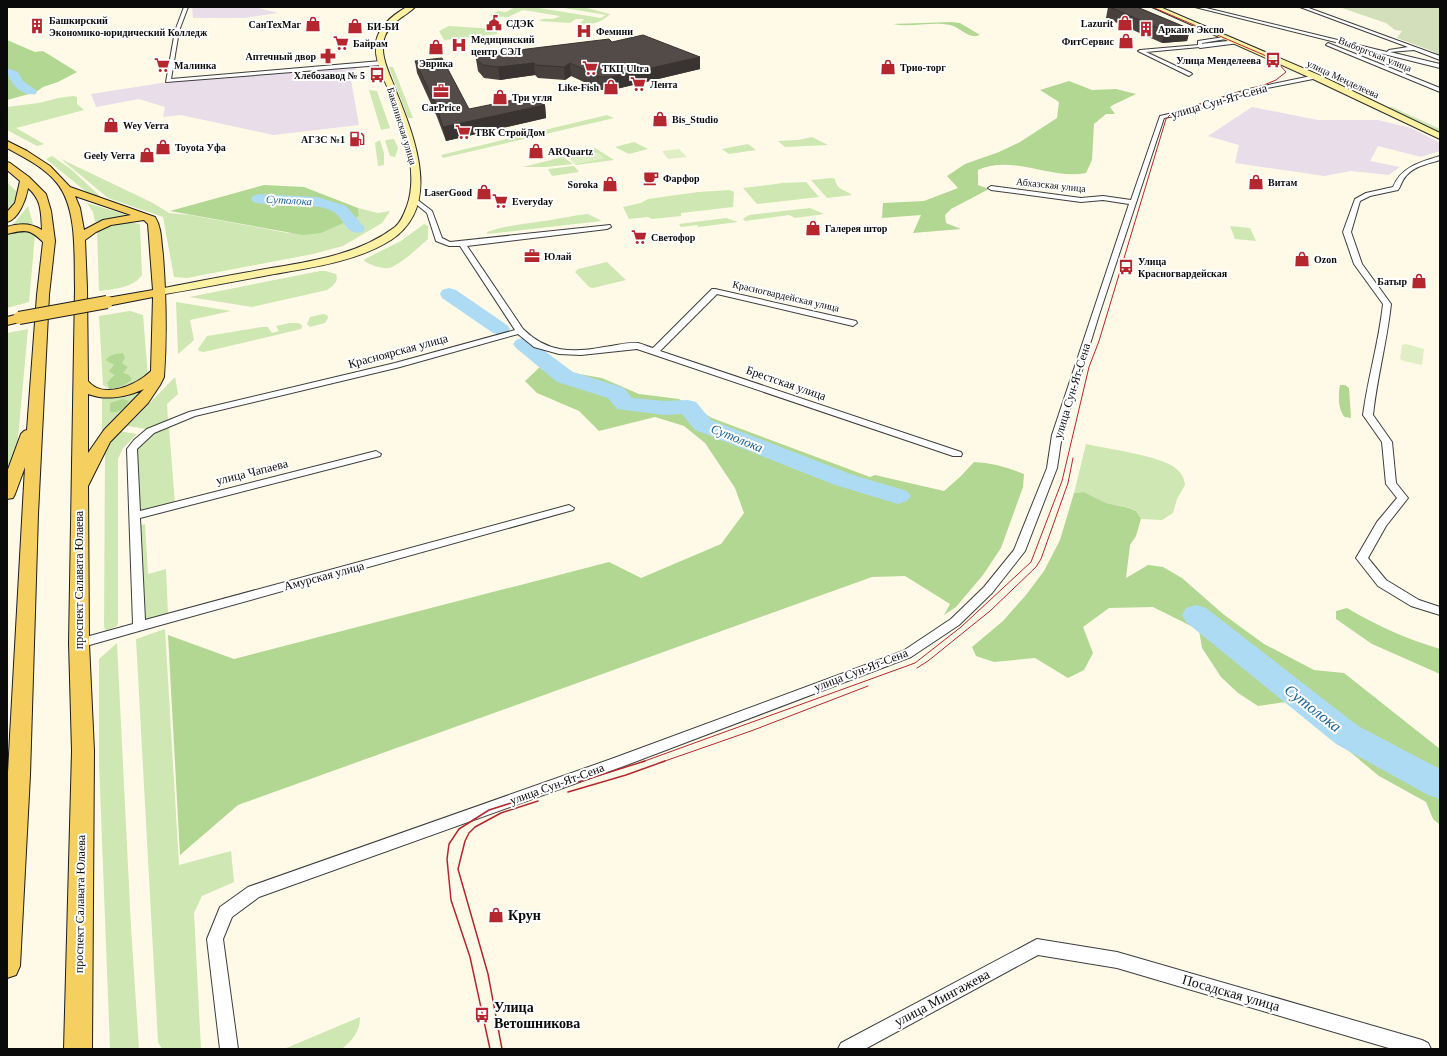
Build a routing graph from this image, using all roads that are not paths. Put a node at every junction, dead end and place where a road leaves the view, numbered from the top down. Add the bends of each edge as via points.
1 (186, 7) edge
2 (412, 7) edge
3 (1148, 7) edge
4 (1155, 7) edge
5 (1197, 7) edge
6 (1302, 7) edge
7 (1303, 32) junction
8 (1224, 38) junction
9 (1237, 42) junction
10 (1200, 46) junction
11 (1414, 48) junction
12 (1380, 52) junction
13 (1440, 58) edge
14 (381, 63) junction
15 (1440, 66) edge
16 (1189, 74) dead end
17 (1316, 77) junction
18 (1440, 90) edge
19 (1440, 136) edge
20 (7, 144) edge
21 (1440, 158) edge
22 (7, 165) edge
23 (25, 179) junction
24 (991, 188) dead end
25 (67, 189) junction
26 (413, 199) junction
27 (1133, 202) junction
28 (7, 219) edge
29 (153, 221) junction
30 (607, 227) dead end
31 (7, 231) edge
32 (78, 240) junction
33 (49, 241) junction
34 (462, 244) junction
35 (159, 292) junction
36 (13, 320) edge
37 (853, 323) dead end
38 (520, 331) junction
39 (655, 352) junction
40 (158, 369) junction
41 (80, 381) junction
42 (36, 409) junction
43 (376, 454) dead end
44 (956, 454) dead end
45 (7, 494) edge
46 (79, 494) junction
47 (569, 508) dead end
48 (135, 516) junction
49 (1440, 611) edge
50 (139, 627) junction
51 (79, 644) junction
52 (1037, 947) joint
53 (7, 966) edge
54 (78, 1049) edge
55 (229, 1049) edge
56 (847, 1049) edge
57 (1422, 1049) edge

1 - 14 street via 177,32 168,81
2 - 14 main road, Бакалинская улица via 393,20 382,34
3 - 8 main road, улица Менделеева
4 - 9 main road, улица Менделеева
5 - 7 street
6 - 11 street
7 - 12 street
7 - 18 street, Выборгская улица
8 - 9 main road, улица Менделеева
8 - 10 street via 1200,42
9 - 10 street
9 - 17 main road, улица Менделеева
10 - 16 street via 1140,51
11 - 12 street
11 - 13 street
12 - 15 street
14 - 26 main road, Бакалинская улица via 412,153 416,175
17 - 19 main road, улица Менделеева
17 - 27 street, улица Сун-Ят-Сена via 1251,90 1162,117
20 - 25 main road, проспект Салавата Юлаева via 34,158
21 - 49 street via 1405,172 1399,179 1396,189 1368,194 1357,200 1347,232 1358,264 1387,304 1368,415 1388,442 1391,484 1403,498 1381,524 1362,558 1382,583 1415,603
22 - 23 main road
23 - 28 main road via 20,203
23 - 33 main road via 41,194 46,211
24 - 27 street, Абхазская улица via 1081,200 1103,198
25 - 29 main road
25 - 32 main road, проспект Салавата Юлаева via 75,206
26 - 34 street via 431,213 439,239 449,244
26 - 35 main road, Бакалинская улица via 408,218 400,227 386,238 364,248 291,268
27 - 55 street, улица Сун-Ят-Сена via 1057,434 1052,468 1019,551 988,590 955,622 907,654 612,764 254,892 226,912 216,939
29 - 32 main road via 136,218 114,220 87,231
29 - 35 main road
30 - 34 street
31 - 33 main road via 32,228
32 - 41 main road, проспект Салавата Юлаева via 81,288
33 - 42 main road
34 - 38 street
35 - 36 main road, bridge
35 - 40 main road
37 - 39 street, Красногвардейская улица via 715,291
38 - 39 street, Брестская улица via 530,342 550,350 580,352 632,345
38 - 48 street, Красноярская улица via 397,365 192,414 168,423 144,435 132,450
39 - 44 street, Брестская улица
40 - 41 main road via 154,376 143,384 117,392 89,390
40 - 46 main road via 151,389 100,444
41 - 46 main road, проспект Салавата Юлаева
42 - 45 main road
42 - 53 main road via 19,775
43 - 48 street, улица Чапаева
46 - 51 main road, проспект Салавата Юлаева
47 - 50 street, Амурская улица
48 - 50 street, Красноярская улица
50 - 51 street, Амурская улица
51 - 54 main road, проспект Салавата Юлаева via 83,751
52 - 56 street, улица Мингажева
52 - 57 street, Посадская улица via 1117,960

